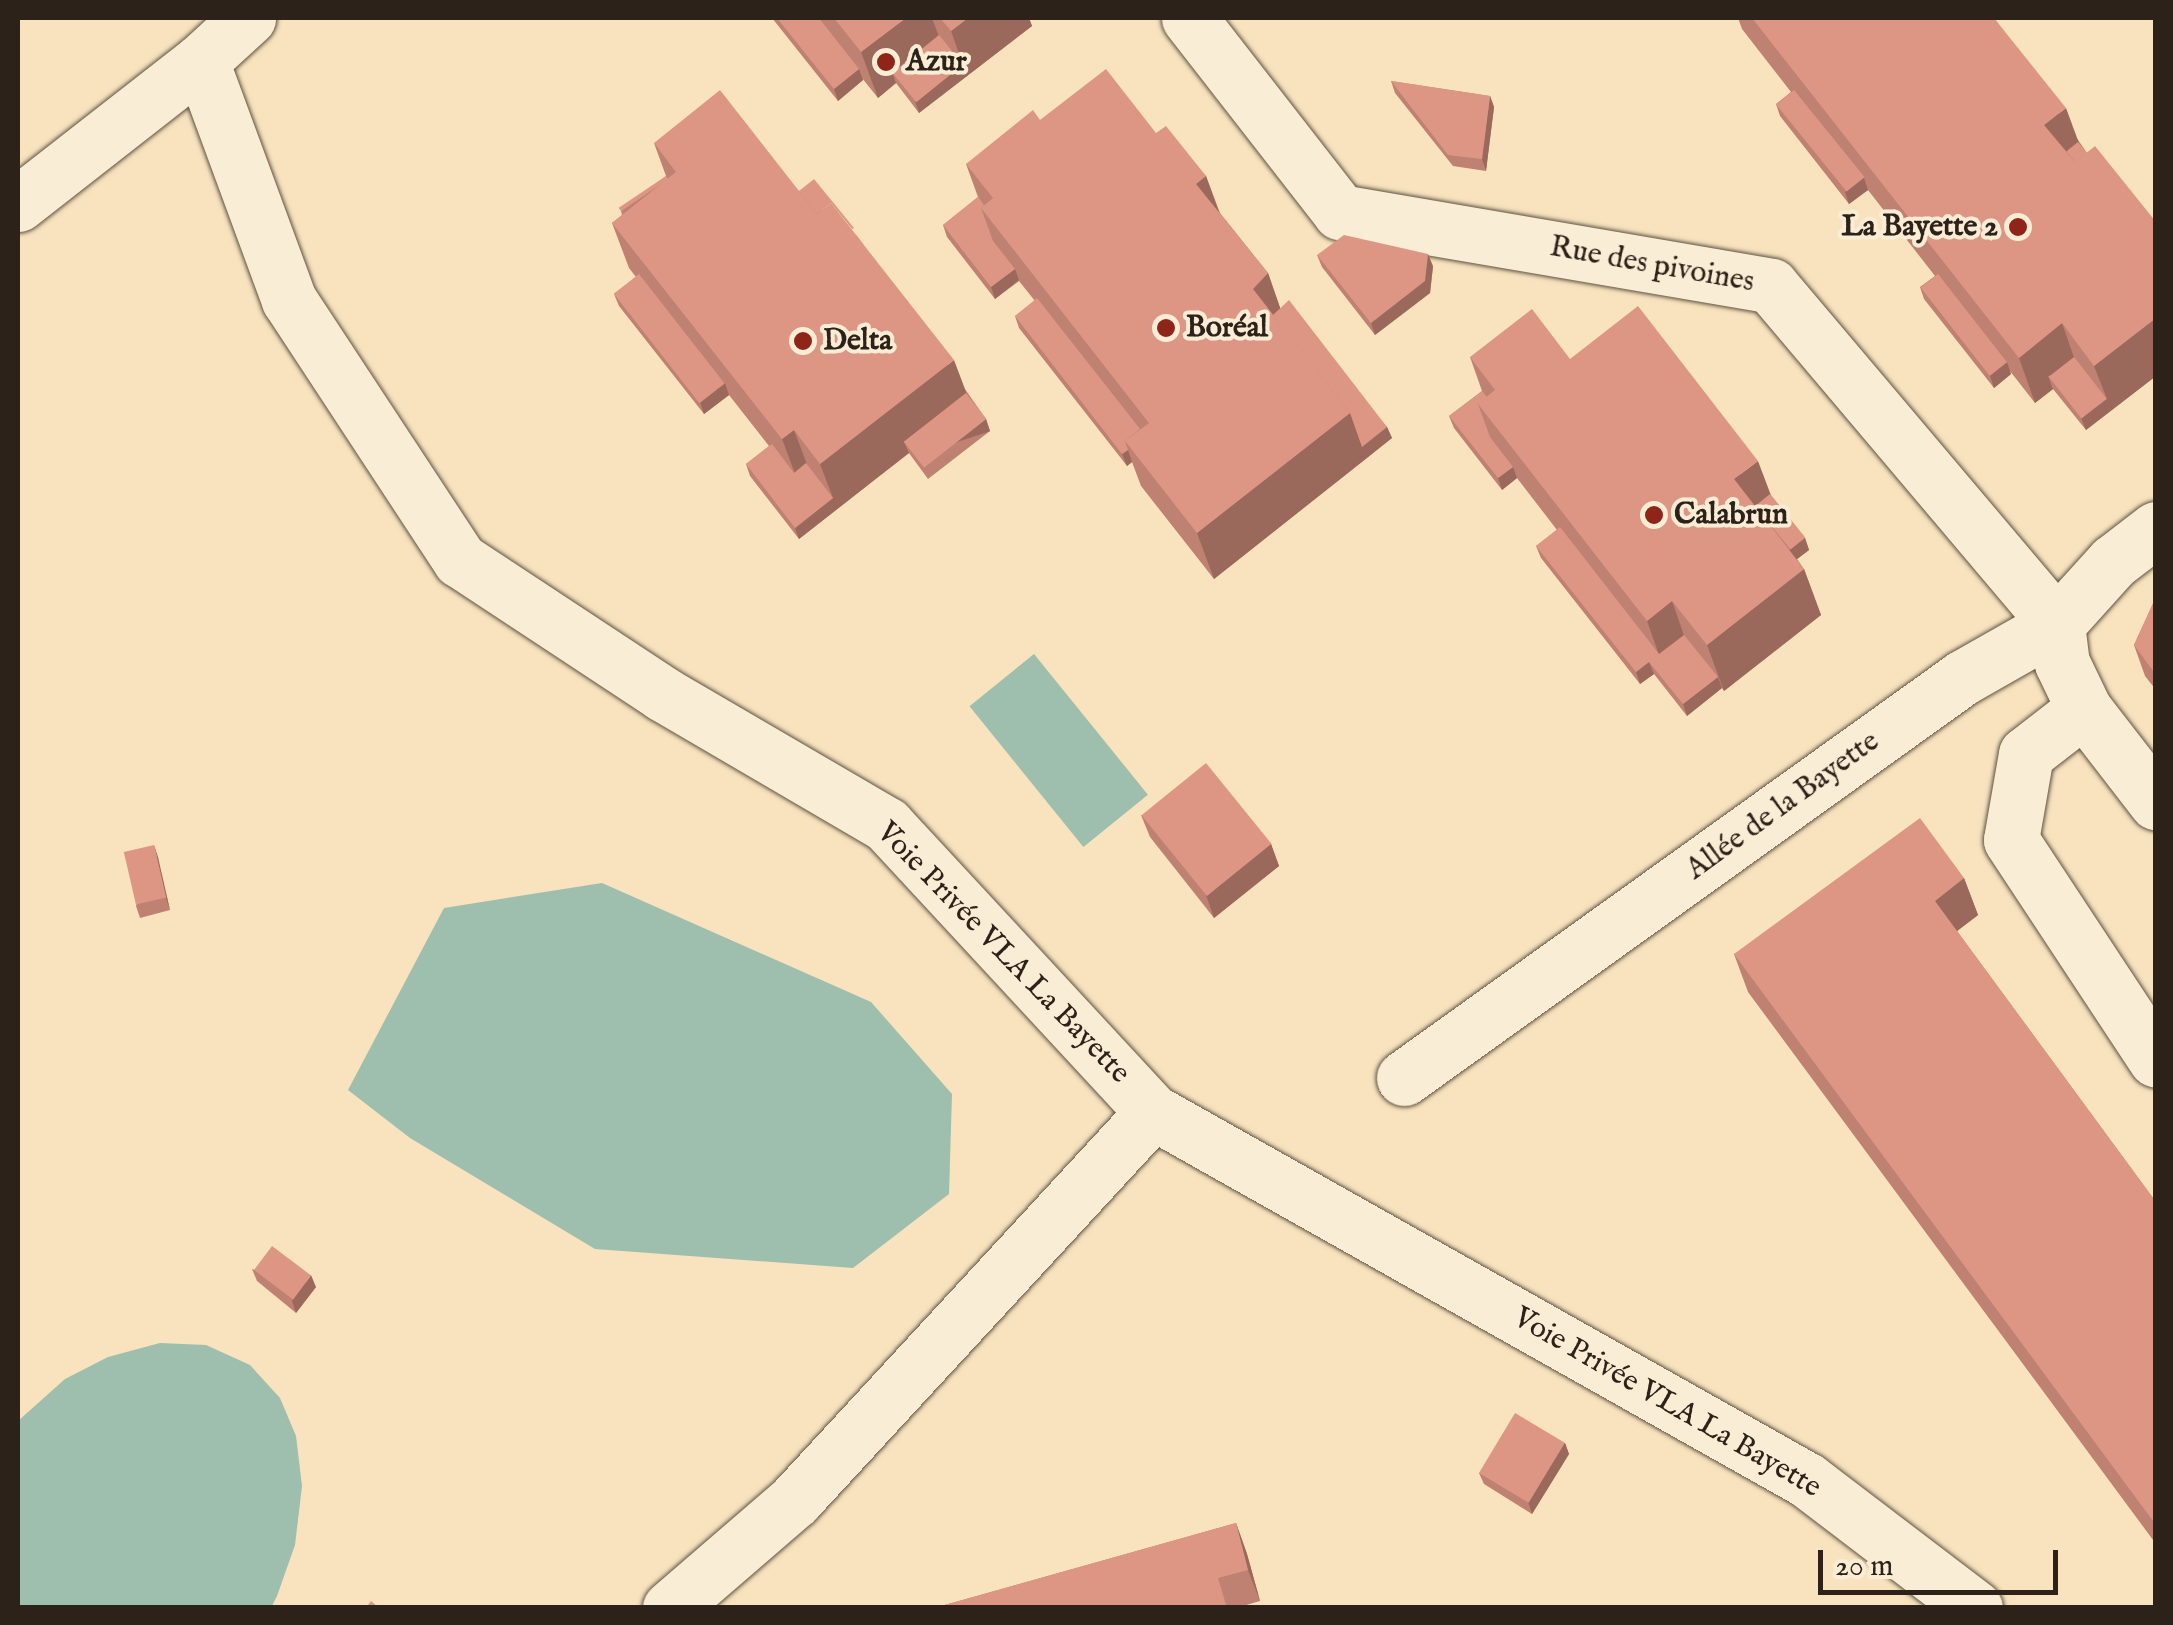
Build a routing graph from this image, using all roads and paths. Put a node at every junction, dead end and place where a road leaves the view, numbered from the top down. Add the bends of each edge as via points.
1 (248, 18) edge
2 (1190, 18) edge
3 (201, 62) junction
4 (18, 204) edge
5 (2156, 530) edge
6 (2056, 624) junction
7 (2084, 709) junction
8 (2156, 802) edge
9 (2156, 1060) edge
10 (1404, 1078) dead end
11 (1154, 1112) junction
12 (670, 1608) edge
13 (1975, 1608) edge

1 - 3 street
2 - 6 street, Rue des pivoines via 1340,212 1771,286
3 - 4 street
3 - 11 street, Voie Privée VLA La Bayette via 289,300 460,560 664,694 887,824
5 - 6 street, Allée de la Bayette via 2113,562
6 - 7 street via 2062,663
6 - 10 street, Allée de la Bayette via 1962,678
7 - 8 street
7 - 9 street via 2026,754 2010,840
11 - 12 street via 796,1500
11 - 13 street, Voie Privée VLA La Bayette via 1808,1480

